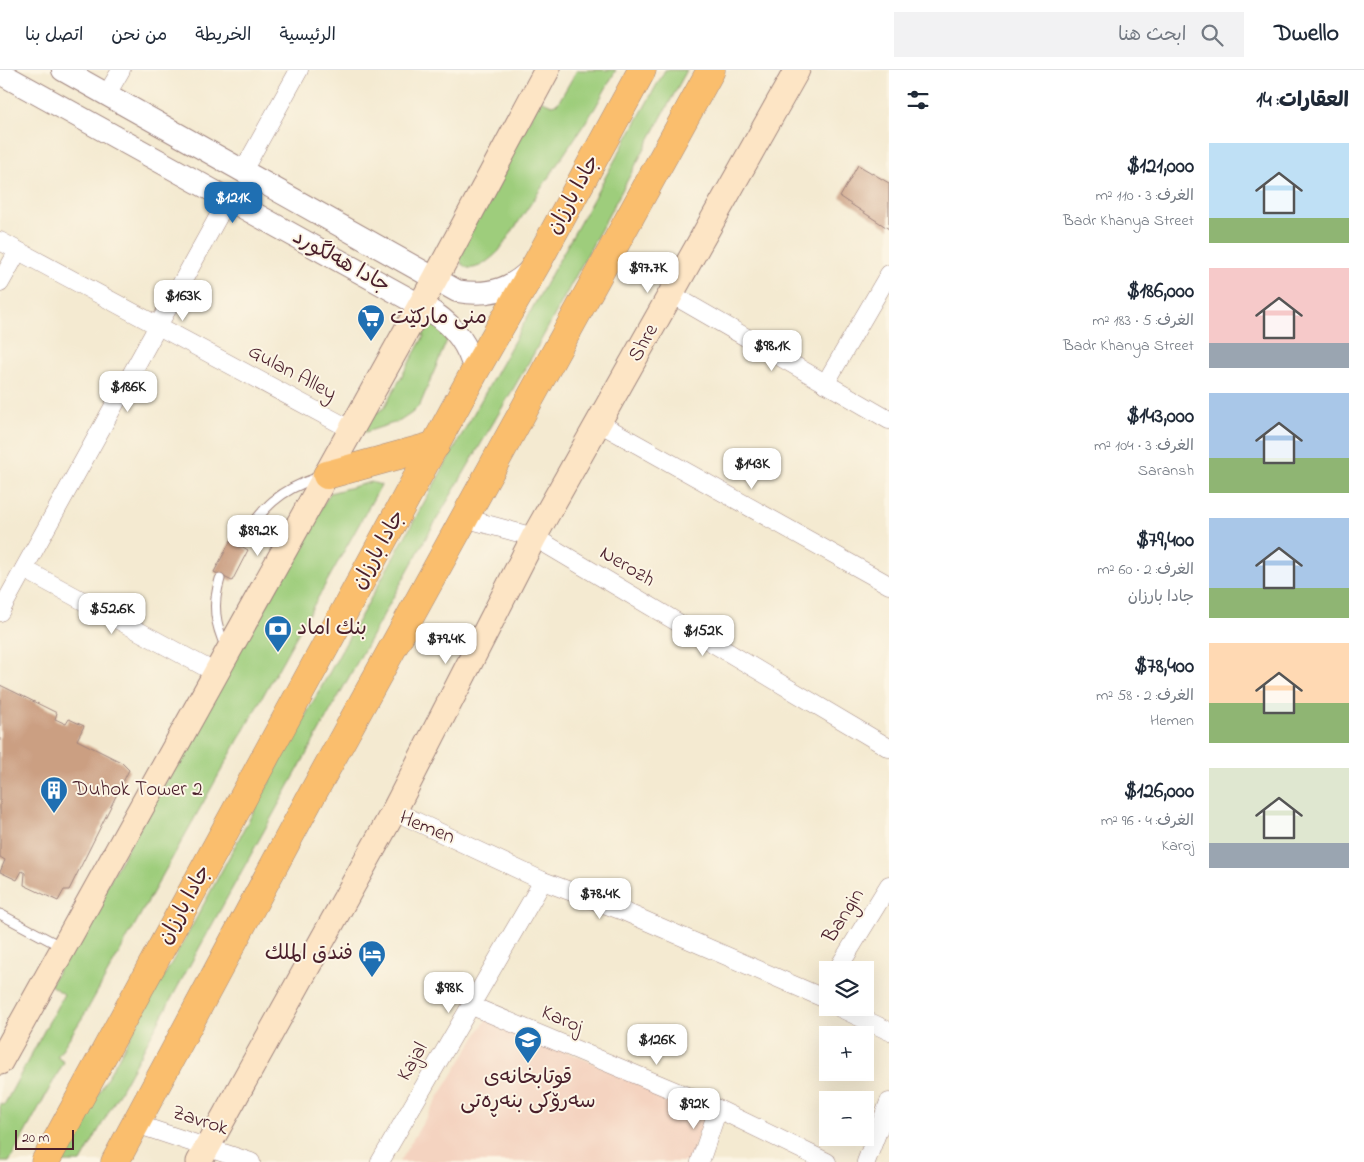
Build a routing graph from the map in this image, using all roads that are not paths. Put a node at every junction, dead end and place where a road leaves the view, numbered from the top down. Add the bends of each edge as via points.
1 (63, 70) edge
2 (121, 70) edge
3 (299, 70) edge
4 (548, 70) edge
5 (642, 70) edge
6 (711, 70) edge
7 (797, 70) edge
8 (0, 73) edge
9 (107, 94) junction
10 (244, 170) junction
11 (228, 199) junction
12 (0, 241) edge
13 (18, 251) junction
14 (538, 261) junction
15 (889, 274) edge
16 (435, 278) junction
17 (0, 283) edge
18 (671, 294) junction
19 (419, 306) junction
20 (157, 326) junction
21 (475, 371) junction
22 (825, 384) junction
23 (889, 420) edge
24 (599, 423) junction
25 (352, 430) junction
26 (436, 445) junction
27 (327, 475) junction
28 (464, 518) junction
29 (534, 537) junction
30 (240, 542) dead end
31 (24, 569) junction
32 (220, 579) dead end
33 (887, 580) edge
34 (0, 612) edge
35 (222, 663) junction
36 (889, 748) edge
37 (394, 811) junction
38 (543, 881) junction
39 (889, 885) edge
40 (0, 914) edge
41 (65, 948) junction
42 (842, 961) edge
43 (819, 992) edge
44 (472, 1006) junction
45 (856, 1016) edge
46 (889, 1032) edge
47 (0, 1062) edge
48 (889, 1102) edge
49 (718, 1109) junction
50 (136, 1124) junction
51 (203, 1154) edge
52 (45, 1162) edge
53 (115, 1162) edge
54 (251, 1162) edge
55 (380, 1162) edge
56 (700, 1162) edge
57 (826, 1162) edge
58 (866, 1162) edge

1 - 9 street, جادا هەلگورد
2 - 9 street
3 - 10 street
4 - 16 main road
5 - 14 highway, جادا بارزان
6 - 28 highway
7 - 18 main road, Shre
8 - 11 street, جادا هەلگورد
9 - 10 street, جادا هەلگورد
10 - 11 street
10 - 16 street, جادا هەلگورد
11 - 19 street, جادا هەلگورد
11 - 20 street
12 - 13 street, Gulan Alley
13 - 17 street
13 - 20 street, Gulan Alley
14 - 16 street, جادا هەلگورد via 519,280 494,292 457,291
14 - 21 highway, جادا بارزان
15 - 22 street
16 - 19 main road
18 - 22 street
18 - 24 main road, Shre
19 - 21 street, جادا هەلگورد via 456,332 465,344
19 - 25 main road
20 - 25 street, Gulan Alley
20 - 31 street
21 - 26 highway, جادا بارزان
22 - 23 street
24 - 29 main road, Shre
24 - 33 street
25 - 27 main road
26 - 27 highway
26 - 52 highway, جادا بارزان
27 - 30 lane via 300,483 276,496 257,516
27 - 35 main road
28 - 29 street, Nerozh
28 - 50 highway
29 - 36 street, Nerozh
29 - 37 main road, Shre
31 - 34 street
31 - 35 street
32 - 35 lane via 214,597 214,614
35 - 41 main road
37 - 38 street, Hemen
37 - 51 main road, Hemen
38 - 43 street, Hemen
38 - 44 street, Kajal
39 - 42 street, Bangin
40 - 41 lane
41 - 47 main road
44 - 49 street, Karoj
44 - 55 street, Kajal
45 - 46 street
48 - 58 street
49 - 56 street
49 - 57 street, Karoj
50 - 51 street, Zavrok
50 - 53 highway
51 - 54 street, Zavrok

